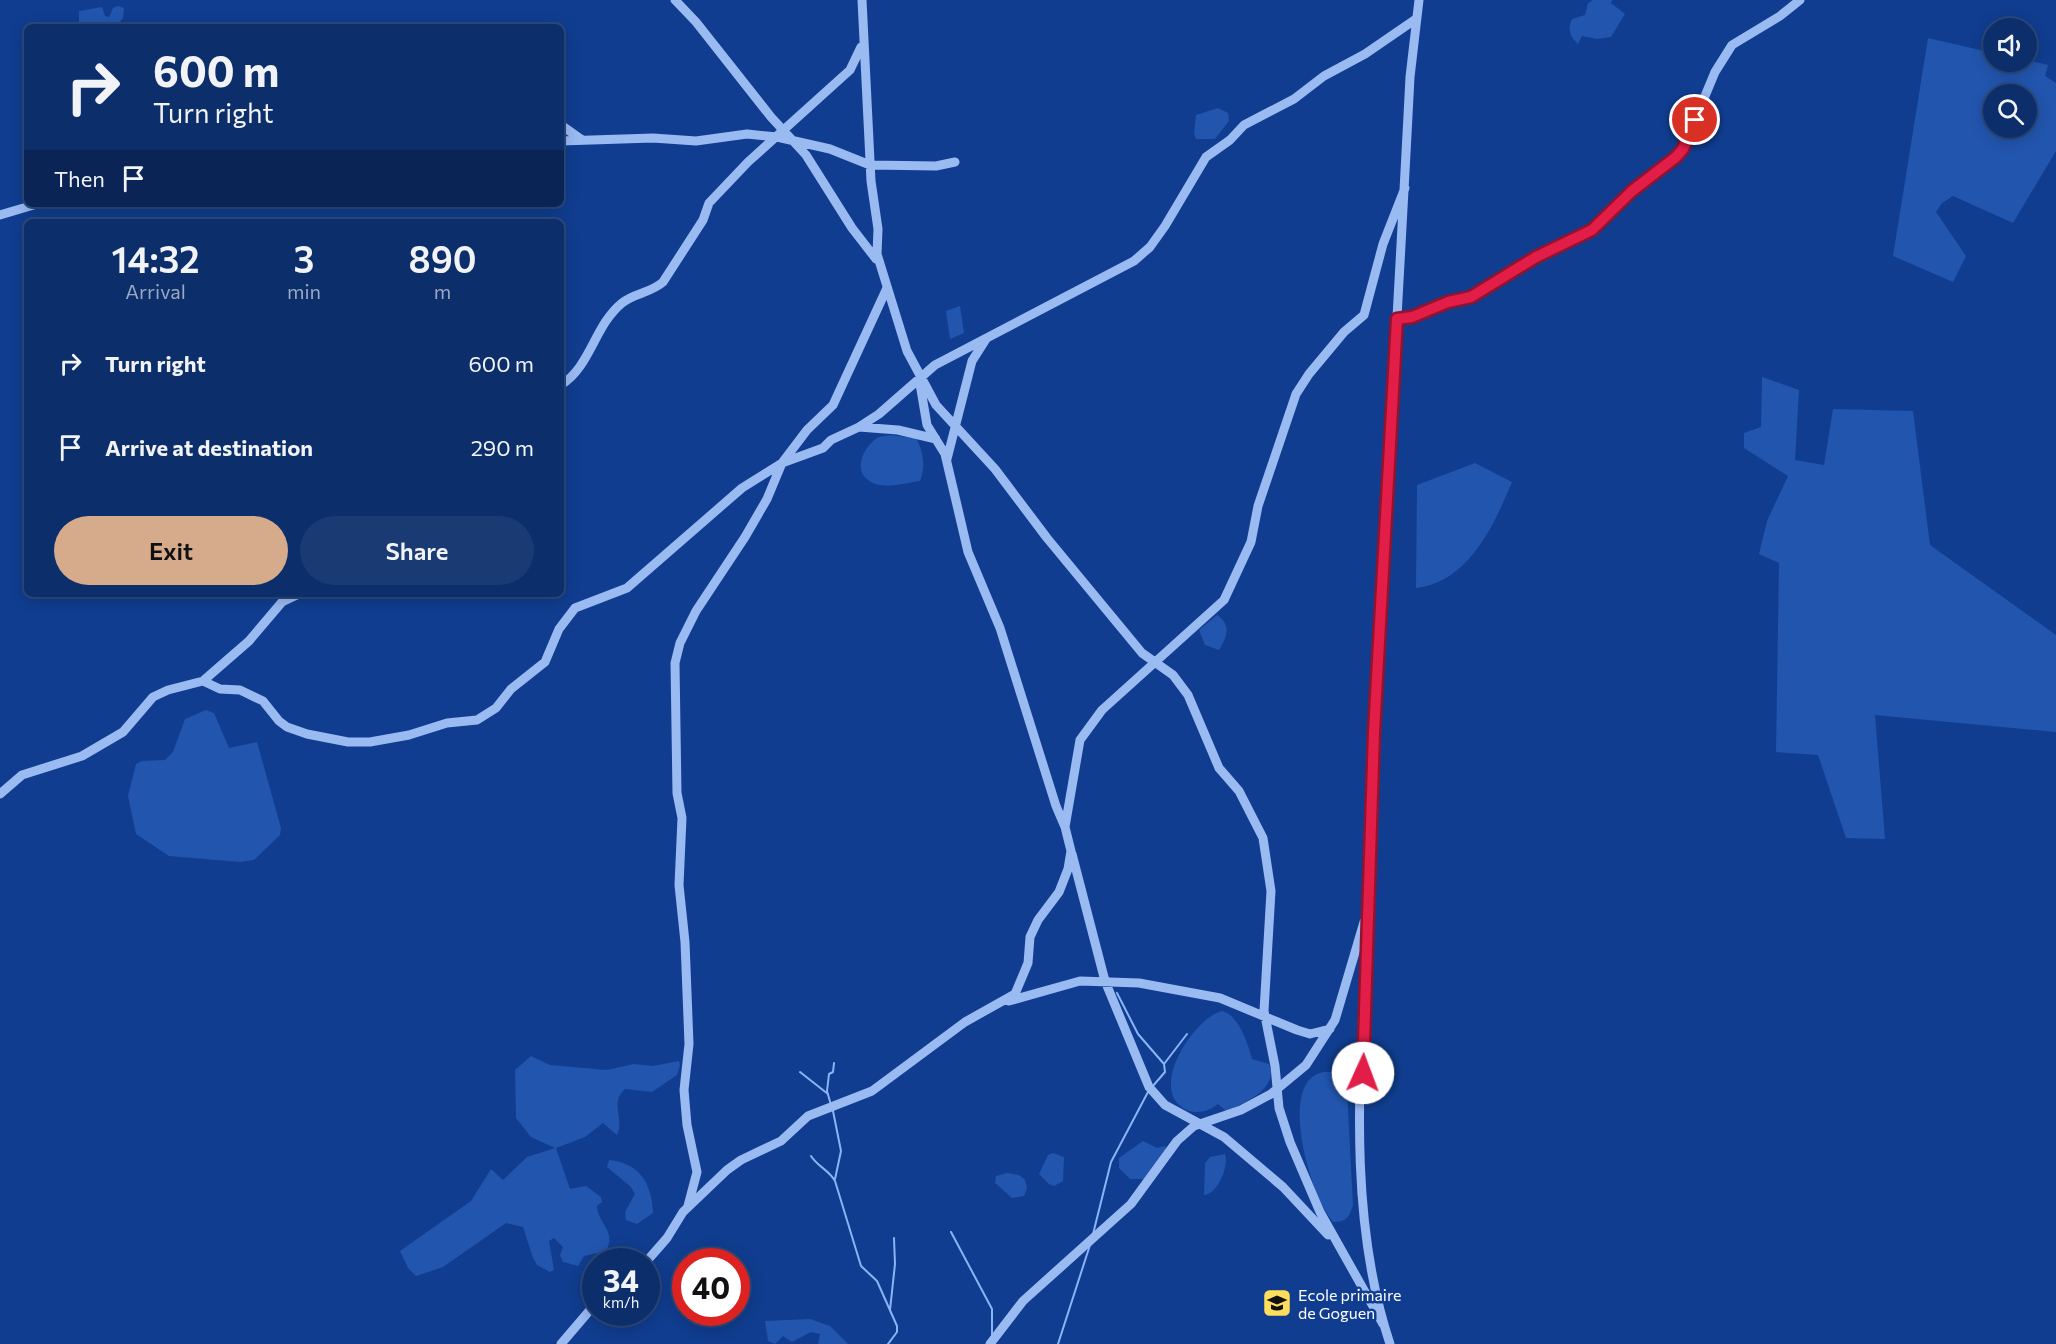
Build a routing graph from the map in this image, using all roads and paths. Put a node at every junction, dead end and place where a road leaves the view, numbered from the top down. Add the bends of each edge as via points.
1 (675, 0) edge
2 (862, 0) edge
3 (1419, 0) edge
4 (1800, 0) edge
5 (1416, 19) junction
6 (863, 43) junction
7 (564, 127) edge
8 (781, 134) junction
9 (564, 141) edge
10 (584, 141) junction
11 (795, 142) junction
12 (955, 162) dead end
13 (870, 165) junction
14 (1405, 188) junction
15 (27, 207) edge
16 (0, 214) edge
17 (880, 264) junction
18 (887, 288) junction
19 (1397, 319) junction
20 (987, 337) junction
21 (919, 377) junction
22 (564, 383) edge
23 (954, 424) junction
24 (860, 427) junction
25 (936, 439) junction
26 (946, 461) junction
27 (782, 463) junction
28 (293, 597) edge
29 (1154, 662) junction
30 (203, 681) junction
31 (0, 794) edge
32 (1065, 827) junction
33 (1071, 851) junction
34 (1368, 905) junction
35 (1105, 981) junction
36 (1004, 1003) junction
37 (1265, 1017) junction
38 (1330, 1029) junction
39 (1276, 1090) junction
40 (1199, 1123) junction
41 (688, 1208) junction
42 (660, 1248) edge
43 (1341, 1251) junction
44 (582, 1319) edge
45 (1383, 1324) junction
46 (561, 1344) edge
47 (990, 1344) edge
48 (1390, 1344) edge

1 - 8 street
2 - 6 street
3 - 5 street
4 - 19 street via 1732,45 1714,72 1683,149 1592,230 1536,257 1471,297
5 - 14 street
5 - 20 street via 1294,99 1244,125 1206,157 1165,226 1134,261
6 - 8 street via 850,70
6 - 13 street
7 - 10 street
8 - 10 street via 696,141
8 - 11 street
8 - 22 street via 709,203 663,282 621,303 591,345 581,369
9 - 10 street
11 - 13 street via 830,149
11 - 17 street
12 - 13 street via 936,166
13 - 17 street
14 - 19 street
14 - 29 street via 1383,244 1364,315 1344,332 1296,394 1258,506 1251,542 1228,594
15 - 16 street
17 - 18 street
18 - 21 street
18 - 27 street via 833,405 807,430
19 - 34 street via 1374,723
20 - 21 street
20 - 23 street via 972,361
21 - 23 street via 936,405
21 - 24 street
21 - 25 street via 924,415
23 - 26 street
23 - 29 street via 995,469 1142,653
24 - 25 street via 898,429
24 - 27 street via 831,440 823,448
25 - 26 street
26 - 32 street via 968,552 1000,628
27 - 30 street via 742,488 627,588 575,608 559,629 545,662 511,689 496,708 477,720 447,723 370,742 348,742 287,727 263,700
27 - 41 street via 745,537 696,611 675,663 677,792 682,818 679,885 689,1044 684,1090 697,1172
28 - 30 street via 282,602 249,641
29 - 32 street via 1102,710 1080,740
29 - 37 street via 1173,675 1188,695 1219,768 1239,791 1263,838 1271,891
30 - 31 street via 153,697 123,732 82,756 22,775
32 - 33 street
33 - 35 street
33 - 36 street via 1059,892 1030,937 1022,981
34 - 38 street via 1343,998
34 - 45 street via 1359,1168 1367,1250
35 - 36 street via 1080,981
35 - 37 street via 1185,990 1220,998
35 - 40 street via 1149,1087 1165,1105
36 - 41 street via 965,1022 872,1091 808,1116 781,1141 727,1170
37 - 38 street via 1310,1034
37 - 39 street
38 - 39 street via 1306,1065
39 - 40 street via 1241,1110
39 - 43 street via 1290,1142
40 - 43 street via 1224,1137 1283,1187
40 - 47 street via 1177,1141 1131,1204 1023,1301
41 - 42 street
43 - 45 street
44 - 46 street
45 - 48 street

